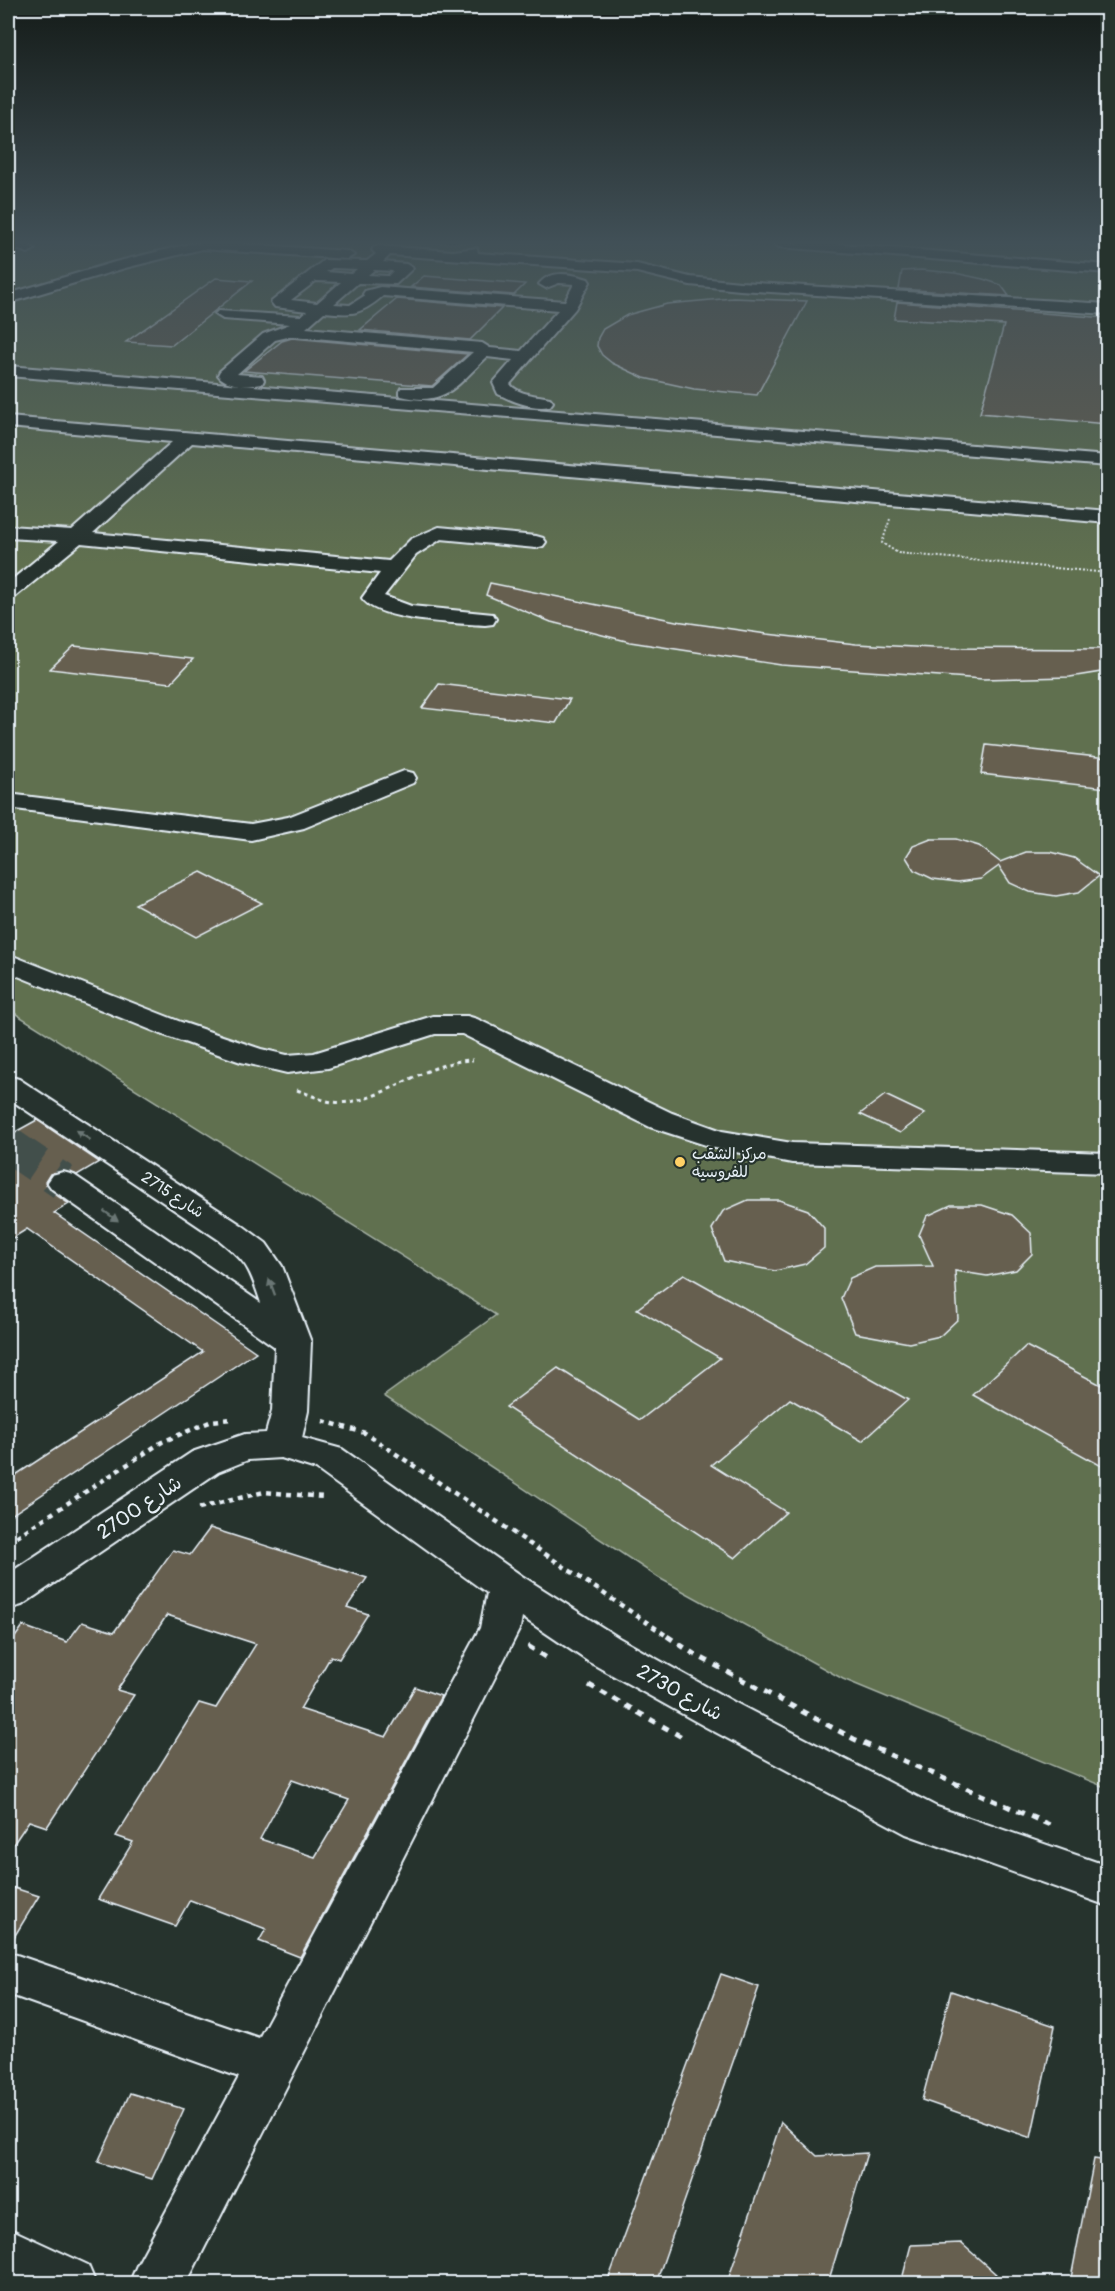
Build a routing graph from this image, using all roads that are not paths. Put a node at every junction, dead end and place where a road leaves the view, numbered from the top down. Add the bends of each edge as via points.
1 (254, 350) edge
2 (531, 350) edge
3 (483, 352) joint
4 (525, 356) junction
5 (8, 371) edge
6 (663, 418) junction
7 (8, 422) edge
8 (188, 437) junction
9 (965, 442) junction
10 (1107, 445) edge
11 (1107, 461) edge
12 (1107, 517) edge
13 (8, 532) edge
14 (76, 537) junction
15 (536, 542) dead end
16 (394, 568) junction
17 (8, 593) edge
18 (485, 619) dead end
19 (404, 778) dead end
20 (8, 801) edge
21 (8, 962) edge
22 (15, 1098) edge
23 (1107, 1163) edge
24 (132, 1167) junction
25 (292, 1342) junction
26 (281, 1444) junction
27 (8, 1594) edge
28 (504, 1608) junction
29 (1107, 1886) edge
30 (8, 1974) edge
31 (271, 2065) junction
32 (8, 2255) edge
33 (69, 2283) edge
34 (156, 2283) edge

1 - 3 street via 226,377 430,394 439,392
2 - 4 street
3 - 4 street
4 - 6 street via 501,383 504,390 516,396
5 - 6 street
6 - 9 street
7 - 8 street
8 - 12 street
8 - 14 street
9 - 10 street
9 - 11 street
13 - 14 street
14 - 16 street
14 - 17 street
15 - 16 street via 439,533 425,537
16 - 18 street via 372,598 381,604
19 - 20 street via 296,823 251,832
21 - 23 street via 171,1028 287,1064 317,1062 433,1025 467,1025 661,1120 715,1139 792,1153
24 -> 22 street, شارع 2715
25 -> 24 street, شارع 2715 via 265,1266 254,1251
24 -> 25 street via 73,1189
25 - 26 street, شارع 2715 via 290,1412
26 - 27 street, شارع 2700 via 245,1447 205,1462
26 - 28 street, شارع 2730 via 329,1459
28 - 29 street, شارع 2730 via 604,1650 922,1821
28 - 31 street
30 - 31 street
31 - 34 street
32 - 33 street

